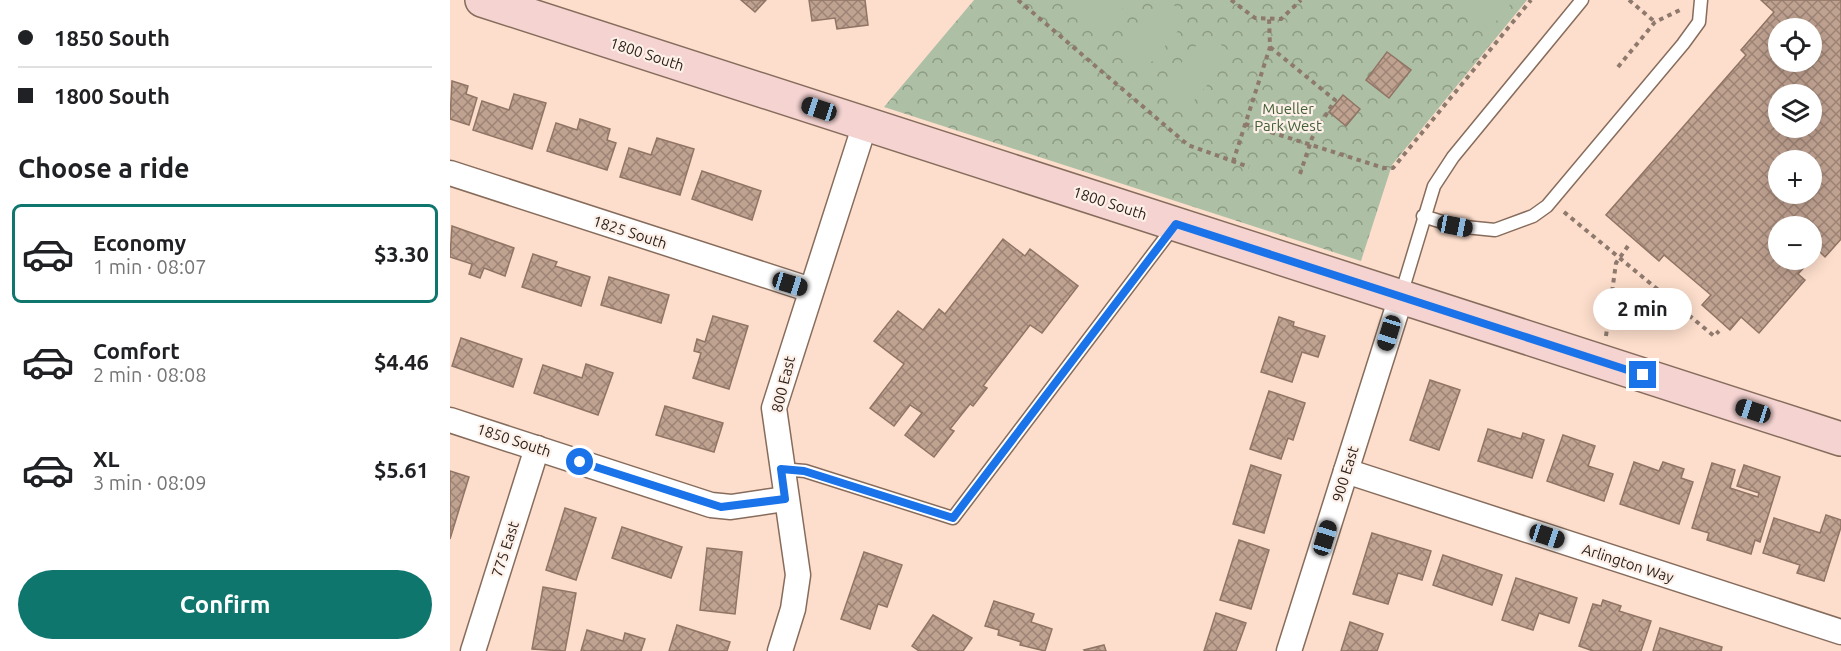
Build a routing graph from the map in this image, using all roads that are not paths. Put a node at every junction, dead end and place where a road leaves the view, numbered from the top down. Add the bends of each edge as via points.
1 (482, 0) edge
2 (1582, 0) edge
3 (1701, 0) edge
4 (865, 124) junction
5 (450, 173) edge
6 (1423, 216) junction
7 (1176, 224) junction
8 (811, 290) junction
9 (1401, 297) junction
10 (450, 420) edge
11 (1841, 439) edge
12 (537, 448) junction
13 (781, 469) junction
14 (1346, 471) junction
15 (785, 499) junction
16 (1841, 632) edge
17 (473, 651) edge
18 (780, 651) edge
19 (1289, 651) edge

1 - 4 main road, 1800 South
2 - 6 lane via 1453,157 1434,186
3 - 6 lane via 1699,22 1683,44 1540,211 1515,225 1495,230 1455,226
4 - 7 main road, 1800 South
4 - 8 street, 800 East
5 - 8 street, 1825 South
6 - 9 lane
7 - 9 main road, 1800 South
7 - 13 lane via 953,518 804,471
8 - 13 street, 800 East via 774,408
9 - 11 main road, 1800 South
9 - 14 street, 900 East
10 - 12 street, 1850 South
12 - 15 street, 1850 South via 721,507
12 - 17 street, 775 East
13 - 15 street, 800 East
14 - 16 street, Arlington Way
14 - 19 street, 900 East
15 - 18 street, 800 East via 798,575

